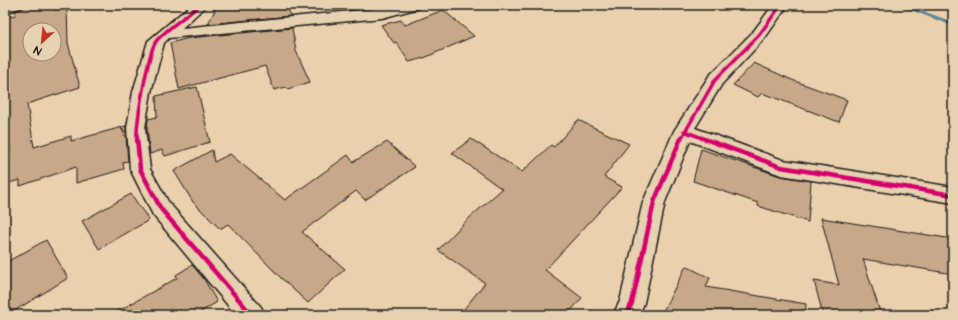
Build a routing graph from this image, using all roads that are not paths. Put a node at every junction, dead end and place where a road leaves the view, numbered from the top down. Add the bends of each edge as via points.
1 (15, 5) edge
2 (200, 5) edge
3 (414, 5) edge
4 (781, 5) edge
5 (5, 9) edge
6 (164, 34) junction
7 (684, 131) junction
8 (953, 195) edge
9 (252, 315) edge
10 (626, 315) edge

1 - 5 street
2 - 6 street
3 - 6 street via 382,13
4 - 7 street via 759,35 715,80
6 - 9 street via 156,42 142,92 136,128 140,169 161,209
7 - 8 street via 781,167
7 - 10 street via 654,202 632,303

